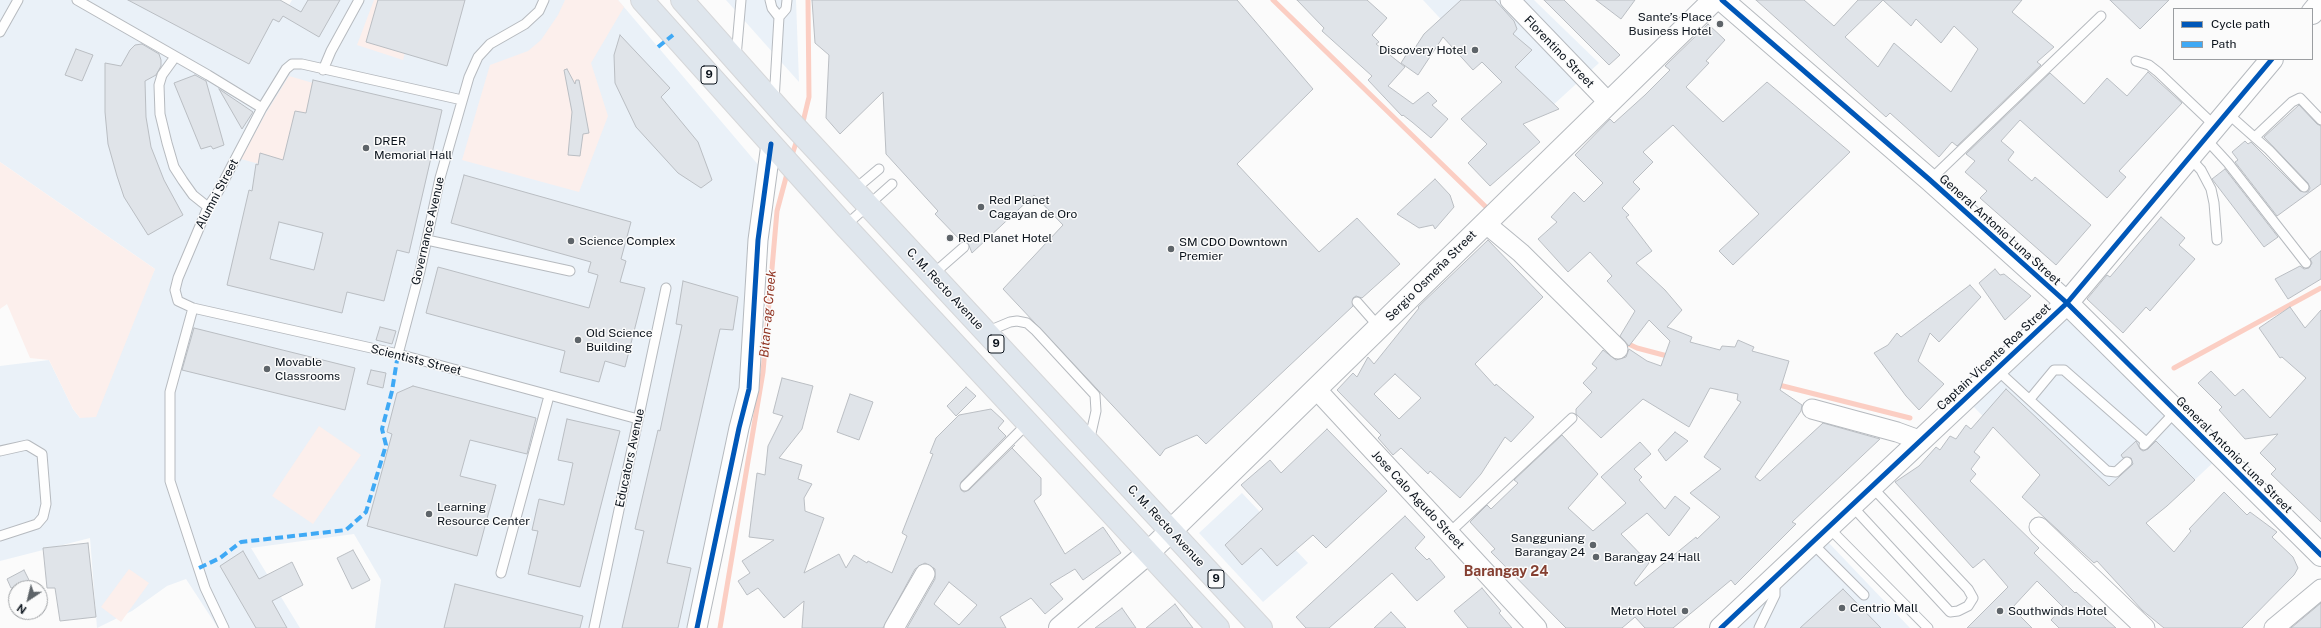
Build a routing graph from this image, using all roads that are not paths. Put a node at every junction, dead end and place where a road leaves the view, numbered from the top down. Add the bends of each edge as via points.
1 (18, 0) edge
2 (77, 0) edge
3 (359, 0) edge
4 (544, 0) edge
5 (642, 0) edge
6 (682, 0) edge
7 (741, 0) edge
8 (770, 0) edge
9 (787, 0) edge
10 (1510, 0) edge
11 (1714, 0) edge
12 (1722, 0) edge
13 (2321, 2) edge
14 (2313, 12) edge
15 (2101, 16) dead end
16 (779, 17) junction
17 (0, 32) edge
18 (175, 57) junction
19 (735, 60) junction
20 (2271, 60) edge
21 (2136, 61) dead end
22 (323, 70) junction
23 (462, 100) junction
24 (1609, 103) junction
25 (262, 108) junction
26 (780, 110) junction
27 (2321, 120) edge
28 (2215, 126) junction
29 (2255, 137) junction
30 (773, 147) junction
31 (2189, 157) junction
32 (879, 169) dead end
33 (1930, 180) junction
34 (892, 184) dead end
35 (2304, 187) dead end
36 (861, 198) junction
37 (208, 207) junction
38 (1485, 223) junction
39 (845, 226) junction
40 (427, 240) junction
41 (2217, 240) dead end
42 (964, 247) dead end
43 (2306, 263) dead end
44 (570, 271) dead end
45 (932, 275) junction
46 (666, 288) dead end
47 (1357, 302) dead end
48 (2067, 303) junction
49 (192, 308) junction
50 (1380, 327) junction
51 (986, 332) junction
52 (1618, 349) dead end
53 (398, 354) junction
54 (1996, 369) junction
55 (1316, 389) junction
56 (549, 396) junction
57 (2030, 399) junction
58 (1812, 409) dead end
59 (2176, 411) junction
60 (1572, 418) dead end
61 (638, 419) junction
62 (1028, 423) junction
63 (1919, 440) junction
64 (1089, 443) junction
65 (0, 451) edge
66 (2127, 462) dead end
67 (965, 486) dead end
68 (1871, 486) junction
69 (1851, 505) junction
70 (2039, 527) dead end
71 (1828, 528) junction
72 (1170, 531) junction
73 (1449, 533) junction
74 (0, 536) edge
75 (1812, 543) junction
76 (1148, 553) junction
77 (2321, 555) edge
78 (501, 573) dead end
79 (924, 574) dead end
80 (1775, 578) junction
81 (2321, 589) edge
82 (1864, 595) dead end
83 (224, 628) edge
84 (594, 628) edge
85 (697, 628) edge
86 (894, 628) edge
87 (1060, 628) edge
88 (1218, 628) edge
89 (1261, 628) edge
90 (1537, 628) edge
91 (1721, 628) edge
92 (1759, 628) edge
93 (1928, 628) edge
94 (2145, 628) edge
95 (2274, 628) edge

1 - 17 lane
2 - 18 lane
3 - 22 lane
4 - 23 lane, Governance Avenue via 539,11 525,24 490,44 478,57
5 - 30 highway, 9
6 - 19 highway, C. M. Recto Avenue / 9
7 - 19 lane
8 - 16 lane
9 - 16 lane via 786,9
10 - 24 street, Florentino Street
11 - 24 street, Sergio Osmeña Street
12 - 33 street, General Antonio Luna Street
13 - 14 street
15 - 33 lane
16 - 26 lane
18 - 25 lane
18 - 37 lane via 162,75 159,85 160,114 174,167 193,195
19 - 26 highway, C. M. Recto Avenue / 9
20 - 28 street, Captain Vicente Roa Street
21 - 28 lane via 2149,65 2158,72
22 - 23 lane
22 - 25 lane, Alumni Street via 292,64 286,69
23 - 40 lane, Governance Avenue via 440,178
24 - 38 street, Sergio Osmeña Street
25 - 37 lane, Alumni Street
26 - 36 highway, C. M. Recto Avenue / 9
27 - 29 lane via 2300,98 2292,102
28 - 29 lane
28 - 31 street, Captain Vicente Roa Street
28 - 43 lane via 2228,164
29 - 35 lane
30 - 39 highway, 9
30 - 85 street via 758,240 749,389
31 - 41 lane via 2202,170 2210,189 2214,203
31 - 48 street, Captain Vicente Roa Street
32 - 36 lane
33 - 48 street, General Antonio Luna Street
34 - 36 lane
36 - 39 lane
36 - 45 highway, C. M. Recto Avenue / 9
37 - 49 lane, Alumni Street via 175,290 178,301
38 - 50 street, Sergio Osmeña Street
38 - 52 street via 1521,253
39 - 62 highway, 9
40 - 44 lane
40 - 53 lane, Governance Avenue
42 - 45 lane
45 - 51 highway, C. M. Recto Avenue / 9
46 - 61 lane, Educators Avenue
47 - 50 lane
48 - 54 street, Captain Vicente Roa Street
48 - 59 street, General Antonio Luna Street
49 - 53 lane, Scientists Street
49 - 83 lane via 170,392 170,481 205,588
50 - 55 street, Sergio Osmeña Street
51 - 64 highway, C. M. Recto Avenue / 9
51 - 64 lane via 1017,321 1027,324 1036,331 1095,395 1096,411
53 - 56 lane, Scientists Street
54 - 57 lane
54 - 63 street, Captain Vicente Roa Street
55 - 72 street, Sergio Osmeña Street
55 - 73 street, Jose Calo Agudo Street
56 - 61 lane, Scientists Street
56 - 78 lane
57 - 59 lane via 2054,370 2064,370 2145,443
57 - 66 lane via 2107,471 2116,472
58 - 63 street
59 - 77 street, General Antonio Luna Street
60 - 73 lane
61 - 84 lane, Educators Avenue
62 - 67 lane
62 - 76 highway, 9
63 - 68 street, Captain Vicente Roa Street
64 - 72 highway, C. M. Recto Avenue / 9
65 - 74 lane via 27,445 42,454 46,504 43,517 37,524
68 - 69 street, Captain Vicente Roa Street
68 - 69 lane via 1968,589 1973,598 1968,606 1950,612
69 - 71 street, Captain Vicente Roa Street
70 - 94 street
71 - 75 street, Captain Vicente Roa Street
71 - 93 lane
72 - 76 street, Sergio Osmeña Street
72 - 89 highway, C. M. Recto Avenue / 9
73 - 90 street, Jose Calo Agudo Street
75 - 80 street, Captain Vicente Roa Street
75 - 82 lane
76 - 87 street, Sergio Osmeña Street
76 - 88 highway, 9
79 - 86 street
80 - 91 street, Captain Vicente Roa Street
80 - 92 lane via 1775,595
81 - 95 street

